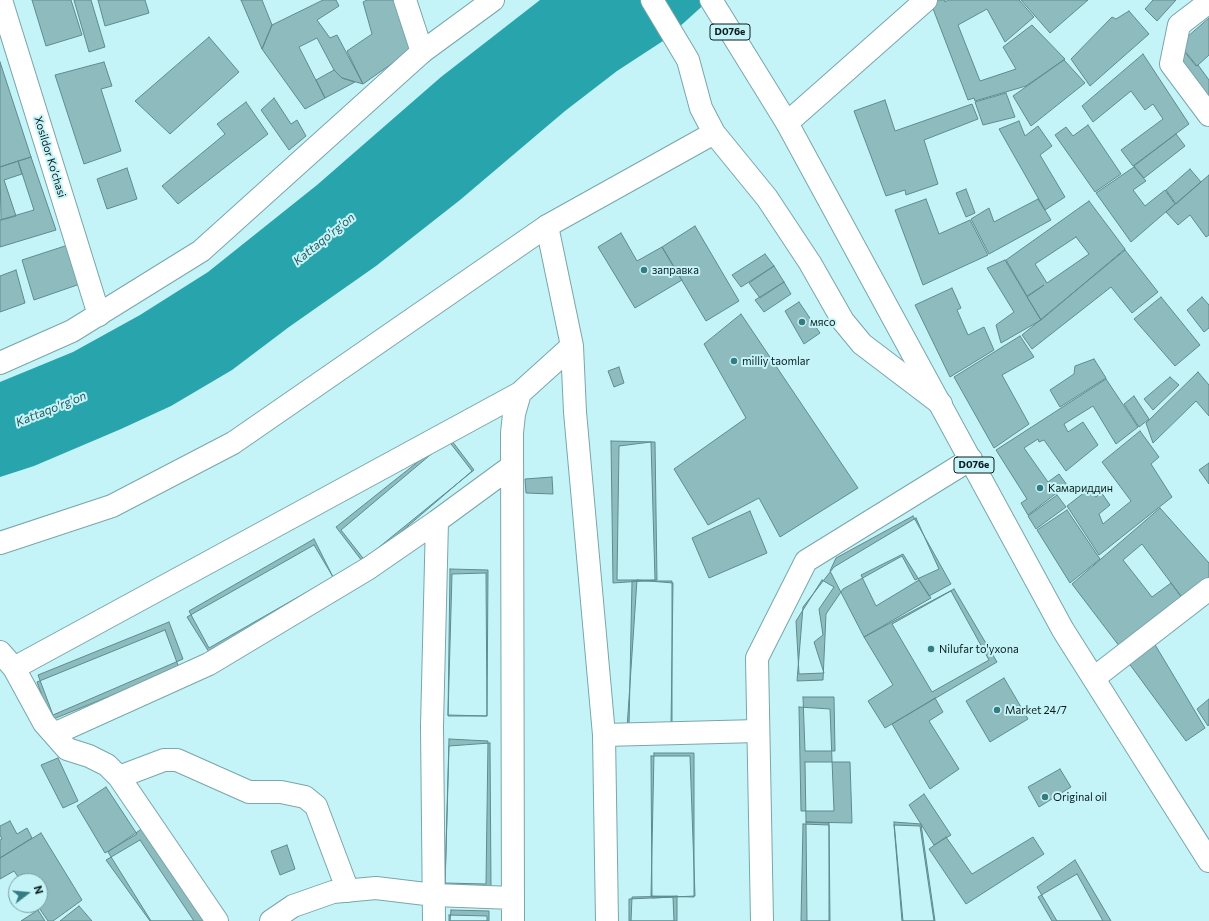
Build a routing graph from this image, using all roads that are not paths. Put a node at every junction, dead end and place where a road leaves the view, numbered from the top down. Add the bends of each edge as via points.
1 (1, 0) edge
2 (405, 0) edge
3 (493, 0) edge
4 (652, 0) edge
5 (711, 0) edge
6 (926, 0) edge
7 (1209, 2) edge
8 (422, 52) junction
9 (1209, 115) edge
10 (787, 123) junction
11 (714, 133) junction
12 (547, 226) junction
13 (99, 315) junction
14 (572, 346) junction
15 (0, 363) edge
16 (520, 394) junction
17 (942, 405) junction
18 (971, 459) junction
19 (512, 466) junction
20 (437, 521) junction
21 (0, 543) edge
22 (1209, 589) edge
23 (7, 660) edge
24 (1094, 678) junction
25 (758, 730) junction
26 (54, 734) junction
27 (604, 735) junction
28 (120, 777) junction
29 (1209, 861) edge
30 (348, 891) junction
31 (434, 895) junction
32 (513, 898) junction
33 (217, 921) edge
34 (271, 921) edge
35 (434, 921) edge
36 (513, 921) edge
37 (607, 921) edge
38 (762, 921) edge

1 - 13 street, Xosildor Ko’chasi
2 - 8 street
3 - 8 street
4 - 11 street via 688,60 700,108
5 - 10 street, D076e
6 - 10 street
7 - 9 street via 1179,25 1171,64
8 - 13 street via 201,251
10 - 17 street, D076e
11 - 12 street
11 - 17 street via 767,198 810,263 843,321 862,344
12 - 14 street
12 - 21 street via 233,443 112,506
13 - 15 street via 72,331
14 - 16 street
14 - 27 street via 575,412
16 - 19 street via 514,414
16 - 23 street
17 - 18 street, D076e
18 - 24 street, D076e via 1064,630
18 - 25 street via 806,561 757,658
19 - 20 street
19 - 32 street
20 - 26 street via 369,568 208,664
20 - 31 street via 432,726
22 - 24 street
23 - 26 street via 44,723
24 - 29 street, D076e
25 - 27 street
25 - 38 street
26 - 28 street via 67,749 89,756 106,765
27 - 37 street
28 - 30 street via 164,760 177,760 249,792 280,792 304,797 316,806
28 - 33 street
30 - 31 street via 376,888
30 - 34 street via 333,892 293,906
31 - 32 street
31 - 35 street
32 - 36 street

